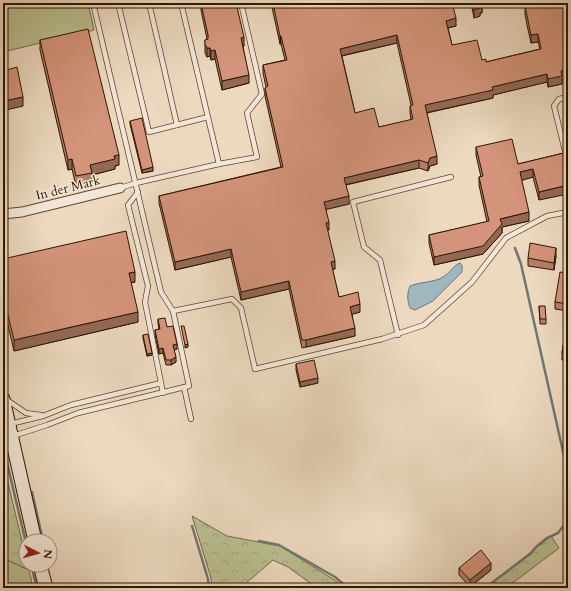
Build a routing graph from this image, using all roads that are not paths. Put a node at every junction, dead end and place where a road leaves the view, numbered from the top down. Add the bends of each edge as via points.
1 (93, 3) edge
2 (118, 3) edge
3 (149, 3) edge
4 (181, 3) edge
5 (241, 3) edge
6 (568, 97) edge
7 (208, 117) junction
8 (177, 125) junction
9 (568, 150) edge
10 (219, 164) junction
11 (451, 177) dead end
12 (136, 184) junction
13 (120, 188) joint
14 (138, 192) junction
15 (22, 212) junction
16 (568, 212) edge
17 (3, 214) edge
18 (3, 219) edge
19 (173, 311) junction
20 (398, 335) junction
21 (161, 383) junction
22 (187, 386) junction
23 (163, 393) junction
24 (3, 398) edge
25 (43, 416) junction
26 (190, 419) dead end
27 (10, 431) junction
28 (33, 533) edge
29 (42, 573) edge
30 (46, 588) edge

1 - 12 lane
2 - 8 lane via 149,132
3 - 8 lane
4 - 7 lane
5 - 10 lane via 262,94 247,113 257,157
6 - 9 lane via 559,99 554,106 565,151
7 - 8 lane
7 - 10 lane
10 - 12 lane
11 - 20 lane via 353,202 364,247 380,260
12 - 13 lane
12 - 14 lane
13 - 15 street, In der Mark
14 - 19 lane via 161,292
14 - 21 lane via 128,206 148,286 145,302
15 - 17 street, In der Mark
15 - 18 street, In der Mark
16 - 20 lane via 547,216 506,238 472,282 424,325
19 - 20 lane via 232,299 241,308 255,369
19 - 22 lane
21 - 23 lane
21 - 25 lane via 70,405
22 - 23 lane
22 - 26 lane
23 - 27 lane via 78,412 47,425
24 - 25 lane via 26,413
24 - 27 main road
25 - 27 lane
27 - 28 main road
29 - 30 main road

